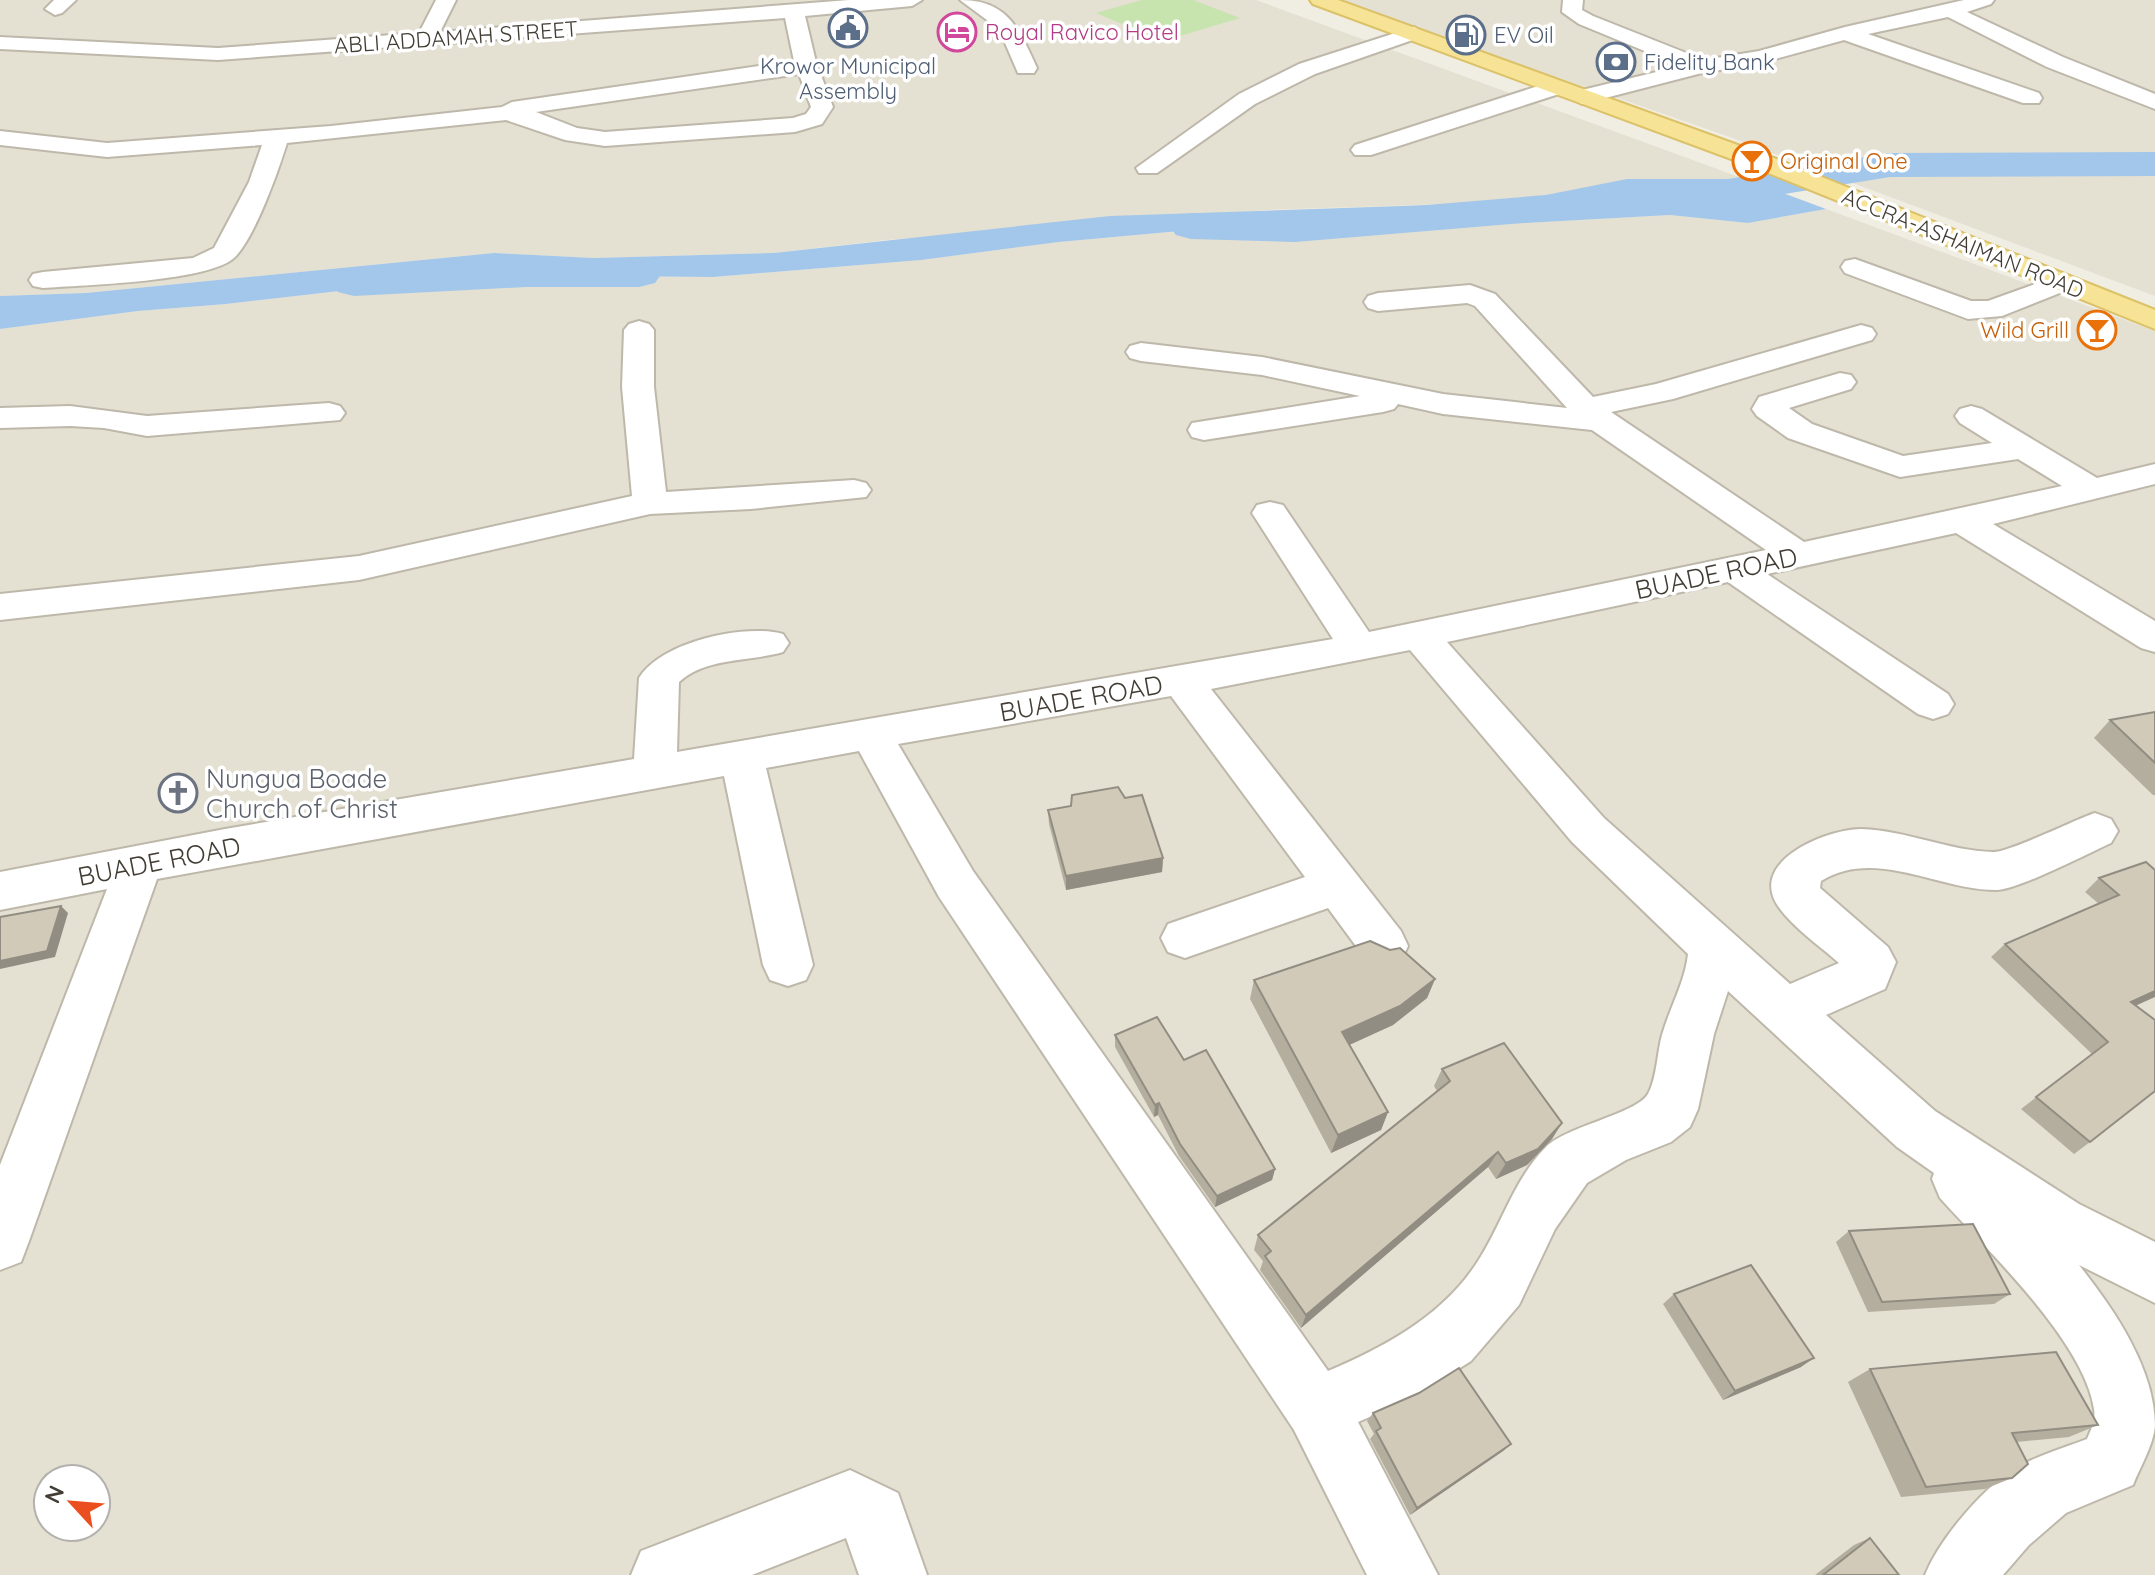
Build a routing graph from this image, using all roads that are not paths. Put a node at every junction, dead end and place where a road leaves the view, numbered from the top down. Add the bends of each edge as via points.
1 (446, 0) edge
2 (696, 0) edge
3 (912, 0) edge
4 (970, 0) edge
5 (1320, 0) edge
6 (1573, 0) edge
7 (1984, 0) edge
8 (794, 11) junction
9 (1872, 11) dead end
10 (1950, 11) junction
11 (717, 18) junction
12 (1898, 20) junction
13 (1008, 26) junction
14 (1036, 33) dead end
15 (1414, 33) junction
16 (1845, 33) junction
17 (426, 40) junction
18 (0, 43) edge
19 (807, 66) junction
20 (1702, 67) junction
21 (1026, 68) dead end
22 (1557, 87) junction
23 (1582, 97) junction
24 (2031, 98) dead end
25 (2155, 102) edge
26 (490, 113) junction
27 (277, 137) junction
28 (0, 138) edge
29 (1363, 150) dead end
30 (1148, 168) dead end
31 (1855, 267) dead end
32 (43, 280) dead end
33 (2060, 283) junction
34 (1378, 302) dead end
35 (2155, 320) edge
36 (639, 330) dead end
37 (1861, 334) dead end
38 (1141, 352) dead end
39 (1840, 382) dead end
40 (1406, 398) junction
41 (329, 413) dead end
42 (1594, 414) junction
43 (1971, 416) dead end
44 (0, 418) edge
45 (1204, 430) dead end
46 (2025, 448) junction
47 (2155, 474) edge
48 (854, 490) dead end
49 (2093, 490) junction
50 (650, 503) junction
51 (1270, 513) dead end
52 (1962, 521) junction
53 (1798, 555) junction
54 (1736, 570) junction
55 (0, 607) edge
56 (1419, 635) junction
57 (2155, 639) edge
58 (769, 643) dead end
59 (1359, 648) junction
60 (1181, 679) junction
61 (1933, 704) dead end
62 (872, 736) junction
63 (742, 758) junction
64 (655, 773) junction
65 (2095, 831) dead end
66 (139, 865) junction
67 (1338, 885) junction
68 (0, 891) edge
69 (1185, 938) dead end
70 (1384, 946) edge
71 (1713, 947) junction
72 (788, 965) dead end
73 (1784, 1010) junction
74 (1916, 1129) junction
75 (0, 1241) edge
76 (2155, 1273) edge
77 (1316, 1408) junction
78 (665, 1575) edge
79 (893, 1575) edge
80 (1404, 1575) edge
81 (1959, 1575) edge

1 - 17 street
2 - 11 street
3 - 8 street, ABLI ADDAMAH STREET
4 - 13 street
5 - 15 main road, ACCRA-ASHAIMAN ROAD
6 - 20 street via 1572,12 1586,20
7 - 10 street
8 - 11 street, ABLI ADDAMAH STREET
8 - 19 street
9 - 12 street
10 - 12 street
10 - 25 street via 2055,62
11 - 17 street, ABLI ADDAMAH STREET
12 - 16 street
13 - 14 street
13 - 21 street
15 - 22 main road, ACCRA-ASHAIMAN ROAD
15 - 30 street via 1307,69 1247,99
16 - 20 street
16 - 24 street
17 - 18 street, ABLI ADDAMAH STREET via 218,54
19 - 26 street via 685,72
19 - 26 street via 822,107 814,119 795,125 605,139 573,135 522,115
20 - 23 street
22 - 23 main road, ACCRA-ASHAIMAN ROAD
22 - 29 street
23 - 33 main road, ACCRA-ASHAIMAN ROAD via 1873,205
26 - 27 street
27 - 28 street via 107,150
27 - 32 street via 262,182 225,253 199,266
31 - 33 street via 1968,310 1981,311
33 - 35 main road, ACCRA-ASHAIMAN ROAD
34 - 42 street via 1470,294 1485,300
36 - 50 street via 638,387
37 - 42 street
38 - 40 street via 1262,366
39 - 46 street via 1768,409 1800,431 1900,467
40 - 42 street
40 - 45 street
41 - 44 street via 178,426 70,416
42 - 53 street
43 - 46 street
46 - 49 street
47 - 49 street, BUADE ROAD
48 - 50 street
49 - 52 street, BUADE ROAD
50 - 55 street via 359,568
51 - 59 street
52 - 53 street, BUADE ROAD
52 - 57 street
53 - 54 street, BUADE ROAD
54 - 56 street, BUADE ROAD
54 - 61 street
56 - 59 street, BUADE ROAD
56 - 71 street via 1588,830
58 - 64 street via 684,659 667,668 659,678
59 - 60 street, BUADE ROAD
60 - 62 street, BUADE ROAD
60 - 67 street
62 - 63 street, BUADE ROAD
62 - 77 street via 956,884
63 - 64 street, BUADE ROAD
63 - 72 street
64 - 66 street, BUADE ROAD
65 - 73 street via 1998,872 1859,847 1820,858 1799,871 1796,895 1871,962 1867,974
66 - 68 street, BUADE ROAD
66 - 75 street
67 - 69 street
67 - 70 street
71 - 73 street
71 - 77 street via 1671,1109 1652,1124 1567,1164 1535,1209 1498,1284 1449,1339 1389,1377
73 - 74 street
74 - 76 street via 2059,1224
74 - 81 street via 2083,1318 2111,1365 2127,1413 2110,1462 2043,1489 2005,1521
77 - 80 street
78 - 79 street via 850,1503 874,1517

